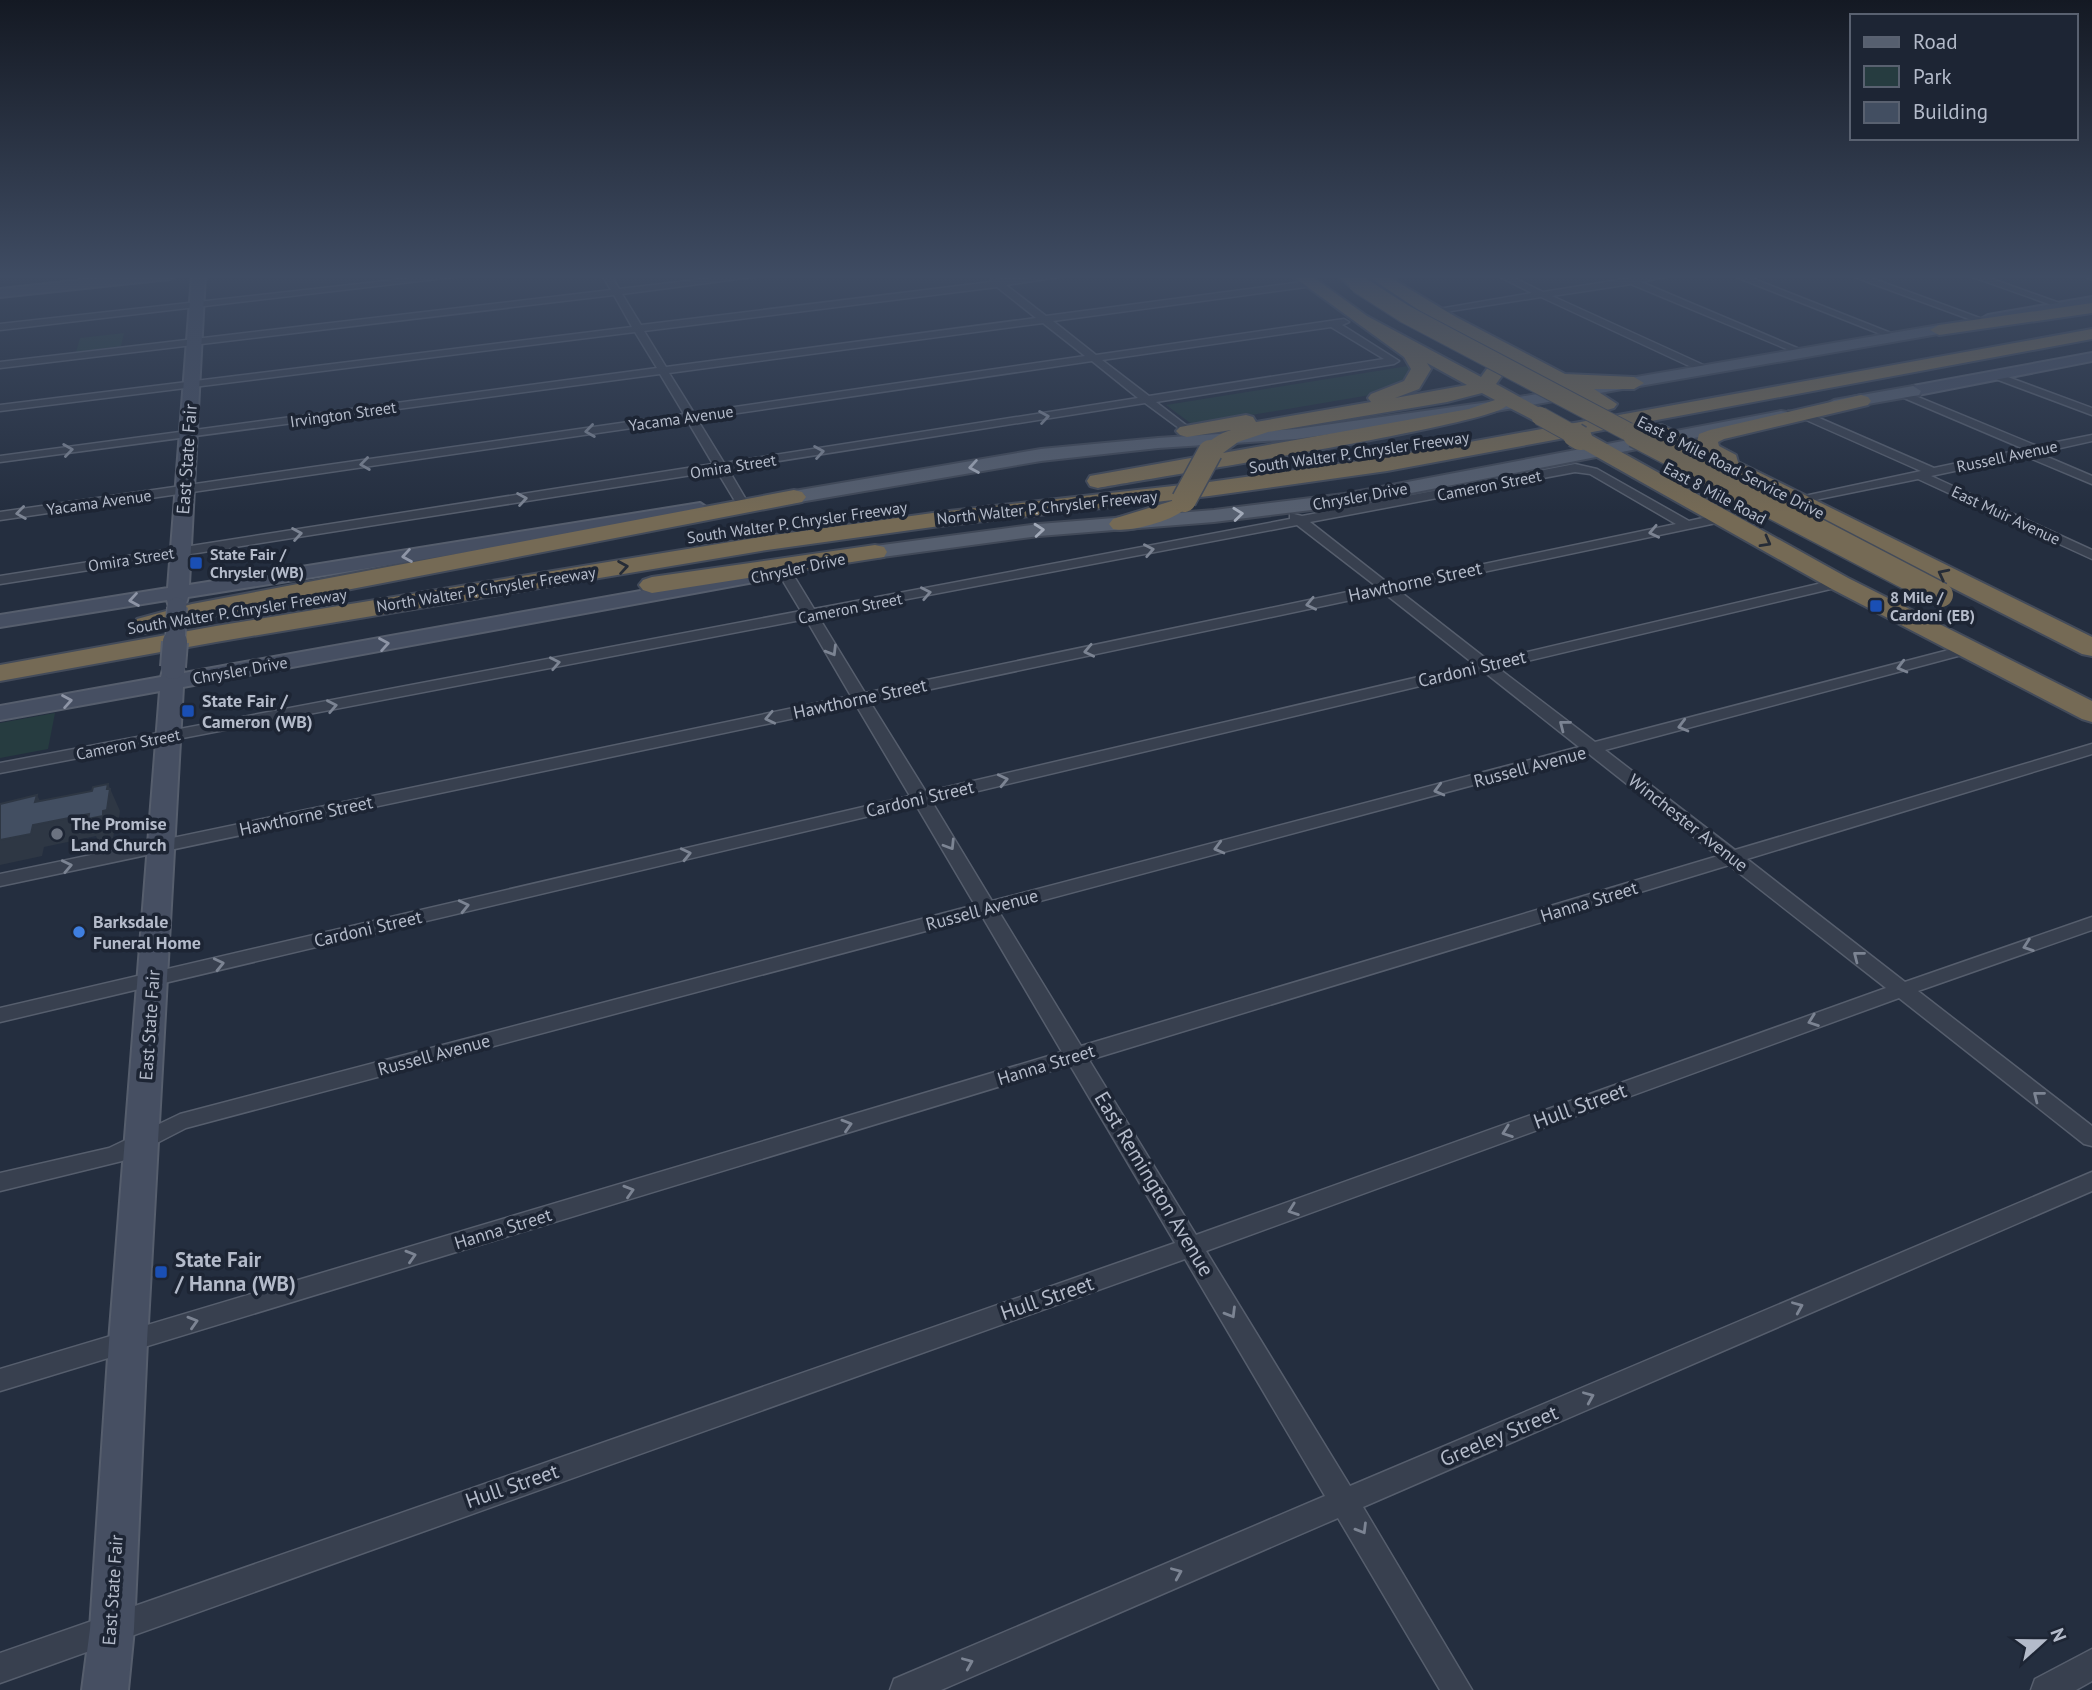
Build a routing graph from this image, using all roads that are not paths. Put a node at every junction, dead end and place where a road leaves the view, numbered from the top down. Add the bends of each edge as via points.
1 (94, 354) edge
2 (193, 354) edge
3 (437, 354) edge
4 (654, 354) edge
5 (792, 354) edge
6 (1089, 354) edge
7 (1123, 354) edge
8 (1386, 354) edge
9 (1412, 354) edge
10 (1427, 354) edge
11 (1459, 354) edge
12 (1494, 354) edge
13 (1513, 354) edge
14 (1671, 354) edge
15 (1799, 354) edge
16 (1917, 354) edge
17 (1984, 354) edge
18 (2091, 357) edge
19 (1094, 358) junction
20 (0, 365) edge
21 (1706, 370) junction
22 (664, 371) junction
23 (1554, 375) junction
24 (1997, 376) junction
25 (1634, 383) junction
26 (192, 384) junction
27 (1482, 384) junction
28 (1585, 392) junction
29 (1907, 392) junction
30 (1148, 401) junction
31 (1860, 401) joint
32 (1506, 405) junction
33 (0, 408) edge
34 (2092, 412) edge
35 (1797, 415) junction
36 (691, 417) junction
37 (1187, 431) junction
38 (1661, 432) junction
39 (189, 434) junction
40 (2092, 438) edge
41 (1218, 445) junction
42 (1583, 448) junction
43 (2031, 451) junction
44 (1041, 455) junction
45 (0, 459) edge
46 (722, 467) junction
47 (1925, 474) junction
48 (2092, 481) edge
49 (1765, 485) junction
50 (186, 490) junction
51 (1051, 490) junction
52 (794, 498) junction
53 (1799, 501) junction
54 (742, 503) junction
55 (1292, 515) junction
56 (0, 516) edge
57 (1721, 517) junction
58 (1121, 524) junction
59 (1687, 525) junction
60 (181, 552) junction
61 (874, 552) junction
62 (2092, 555) edge
63 (784, 571) junction
64 (0, 580) edge
65 (1839, 583) junction
66 (1388, 588) junction
67 (1929, 598) junction
68 (178, 600) junction
69 (811, 615) junction
70 (0, 621) edge
71 (146, 625) junction
72 (2092, 648) edge
73 (1968, 649) junction
74 (0, 650) edge
75 (1487, 665) junction
76 (2092, 669) edge
77 (0, 675) edge
78 (173, 675) junction
79 (2092, 695) edge
80 (861, 699) junction
81 (0, 713) edge
82 (2092, 713) edge
83 (168, 737) junction
84 (2092, 749) edge
85 (1595, 750) junction
86 (0, 768) edge
87 (921, 799) junction
88 (161, 847) junction
89 (1733, 859) junction
90 (0, 880) edge
91 (989, 908) junction
92 (2092, 923) edge
93 (153, 980) junction
94 (1901, 989) junction
95 (0, 1015) edge
96 (1077, 1056) junction
97 (2092, 1138) edge
98 (142, 1139) junction
99 (2092, 1181) edge
100 (0, 1182) edge
101 (1191, 1247) junction
102 (128, 1342) junction
103 (0, 1380) edge
104 (1345, 1501) junction
105 (112, 1629) junction
106 (2092, 1664) edge
107 (0, 1668) edge
108 (105, 1690) edge
109 (905, 1690) edge
110 (1457, 1690) edge
111 (2046, 1690) edge

1 - 20 street
2 - 26 main road, East State Fair
3 - 26 street
4 - 22 street
5 - 22 street, Irvington Street
6 - 19 street
7 - 19 street, Yacama Avenue
8 - 30 street, Omira Street via 1394,361
9 - 37 highway via 1420,373 1402,390 1369,401
10 - 27 highway
11 - 67 highway, East 8 Mile Road
12 - 27 highway via 1498,370
13 - 23 highway, East 8 Mile Road Service Drive
14 - 21 street
15 - 21 main road
16 - 51 highway, South Walter P. Chrysler Freeway via 1399,448
77 -> 17 highway, North Walter P. Chrysler Freeway via 216,634 767,543 1387,464
18 - 24 main road
18 - 29 highway
19 - 30 street
19 - 36 street, Yacama Avenue
21 - 25 main road
22 - 36 street
22 - 39 street, Irvington Street
23 - 25 highway via 1586,383
23 - 28 highway, East 8 Mile Road Service Drive
24 - 29 main road
24 - 34 street
25 - 28 main road
26 - 33 street
26 - 39 main road, East State Fair
27 - 32 highway
27 - 41 highway via 1447,396 1265,426
28 - 32 main road
28 - 38 highway, East 8 Mile Road Service Drive
29 - 31 main road
29 - 43 street
30 - 37 street
46 -> 30 street, Omira Street
31 - 35 highway
32 - 41 main road
32 - 42 highway, bridge via 1540,416
32 - 51 highway
35 - 38 main road, Chrysler Drive
35 - 47 street, East Muir Avenue
35 - 49 highway via 1707,439 1709,449
36 - 46 street
36 -> 50 street, Yacama Avenue
37 - 44 main road
38 - 42 main road, Chrysler Drive
38 - 49 highway, East 8 Mile Road Service Drive
45 -> 39 street, Irvington Street
39 - 50 main road, East State Fair
40 - 43 street, Russell Avenue
41 - 44 main road
41 - 58 highway, bridge via 1184,500 1166,512
42 - 55 main road, Chrysler Drive
42 - 57 highway, East 8 Mile Road
43 - 47 street, Russell Avenue
43 - 48 street
44 -> 52 main road
46 - 54 street
60 -> 46 street, Omira Street
47 - 53 street, Russell Avenue
47 - 62 street, East Muir Avenue
49 - 53 highway, East 8 Mile Road Service Drive
50 -> 56 street, Yacama Avenue
50 - 60 main road, East State Fair
51 - 71 highway, South Walter P. Chrysler Freeway via 758,526
52 - 54 main road
52 - 71 highway via 192,612
72 -> 53 highway, East 8 Mile Road Service Drive
54 -> 68 main road
58 -> 55 main road, Chrysler Drive
55 - 59 street, Cameron Street via 1579,468 1593,471
55 - 66 street, Winchester Avenue
69 -> 55 street, Cameron Street
57 - 59 street, Hawthorne Street
57 -> 65 highway, East 8 Mile Road
61 -> 58 main road, Chrysler Drive
59 -> 66 street, Hawthorne Street
60 - 64 street, Omira Street
60 - 68 main road, East State Fair
61 - 63 main road, Chrysler Drive
61 - 77 highway
63 - 69 street, East Remington Avenue
78 -> 63 main road, Chrysler Drive
65 - 73 highway, East 8 Mile Road
65 - 75 street, Cardoni Street
66 - 75 street, Winchester Avenue
66 -> 80 street, Hawthorne Street
67 - 76 highway, East 8 Mile Road
67 - 79 highway, East 8 Mile Road
68 -> 70 main road
68 - 78 main road, East State Fair, bridge
69 -> 80 street, East Remington Avenue
83 -> 69 street, Cameron Street
71 - 74 highway, South Walter P. Chrysler Freeway
73 - 82 highway, East 8 Mile Road
73 -> 85 street, Russell Avenue
85 -> 75 street, Winchester Avenue
87 -> 75 street, Cardoni Street
81 -> 78 main road, Chrysler Drive
78 - 83 main road, East State Fair
80 - 87 street, East Remington Avenue
80 -> 88 street, Hawthorne Street
83 - 86 street, Cameron Street
83 - 88 main road, East State Fair
84 - 89 street, Hanna Street
85 - 89 street, Winchester Avenue
85 -> 91 street, Russell Avenue
87 -> 91 street, East Remington Avenue
93 -> 87 street, Cardoni Street
90 -> 88 street, Hawthorne Street
88 - 93 main road, East State Fair
94 -> 89 street, Winchester Avenue
89 - 96 street, Hanna Street
91 - 96 street, East Remington Avenue
91 - 98 street, Russell Avenue via 180,1122
92 -> 94 street, Hull Street
93 - 95 street, Cardoni Street
93 - 98 main road, East State Fair
97 -> 94 street, Winchester Avenue
94 -> 101 street, Hull Street
96 - 101 street, East Remington Avenue
102 -> 96 street, Hanna Street
98 - 100 street, Russell Avenue via 114,1155
98 - 102 main road, East State Fair
104 -> 99 street, Greeley Street
101 -> 104 street, East Remington Avenue
101 - 105 street, Hull Street
102 - 103 street, Hanna Street
102 - 105 main road, East State Fair
109 -> 104 street, Greeley Street
104 -> 110 street, East Remington Avenue
105 - 107 street, Hull Street
105 - 108 main road, East State Fair
106 - 111 street

